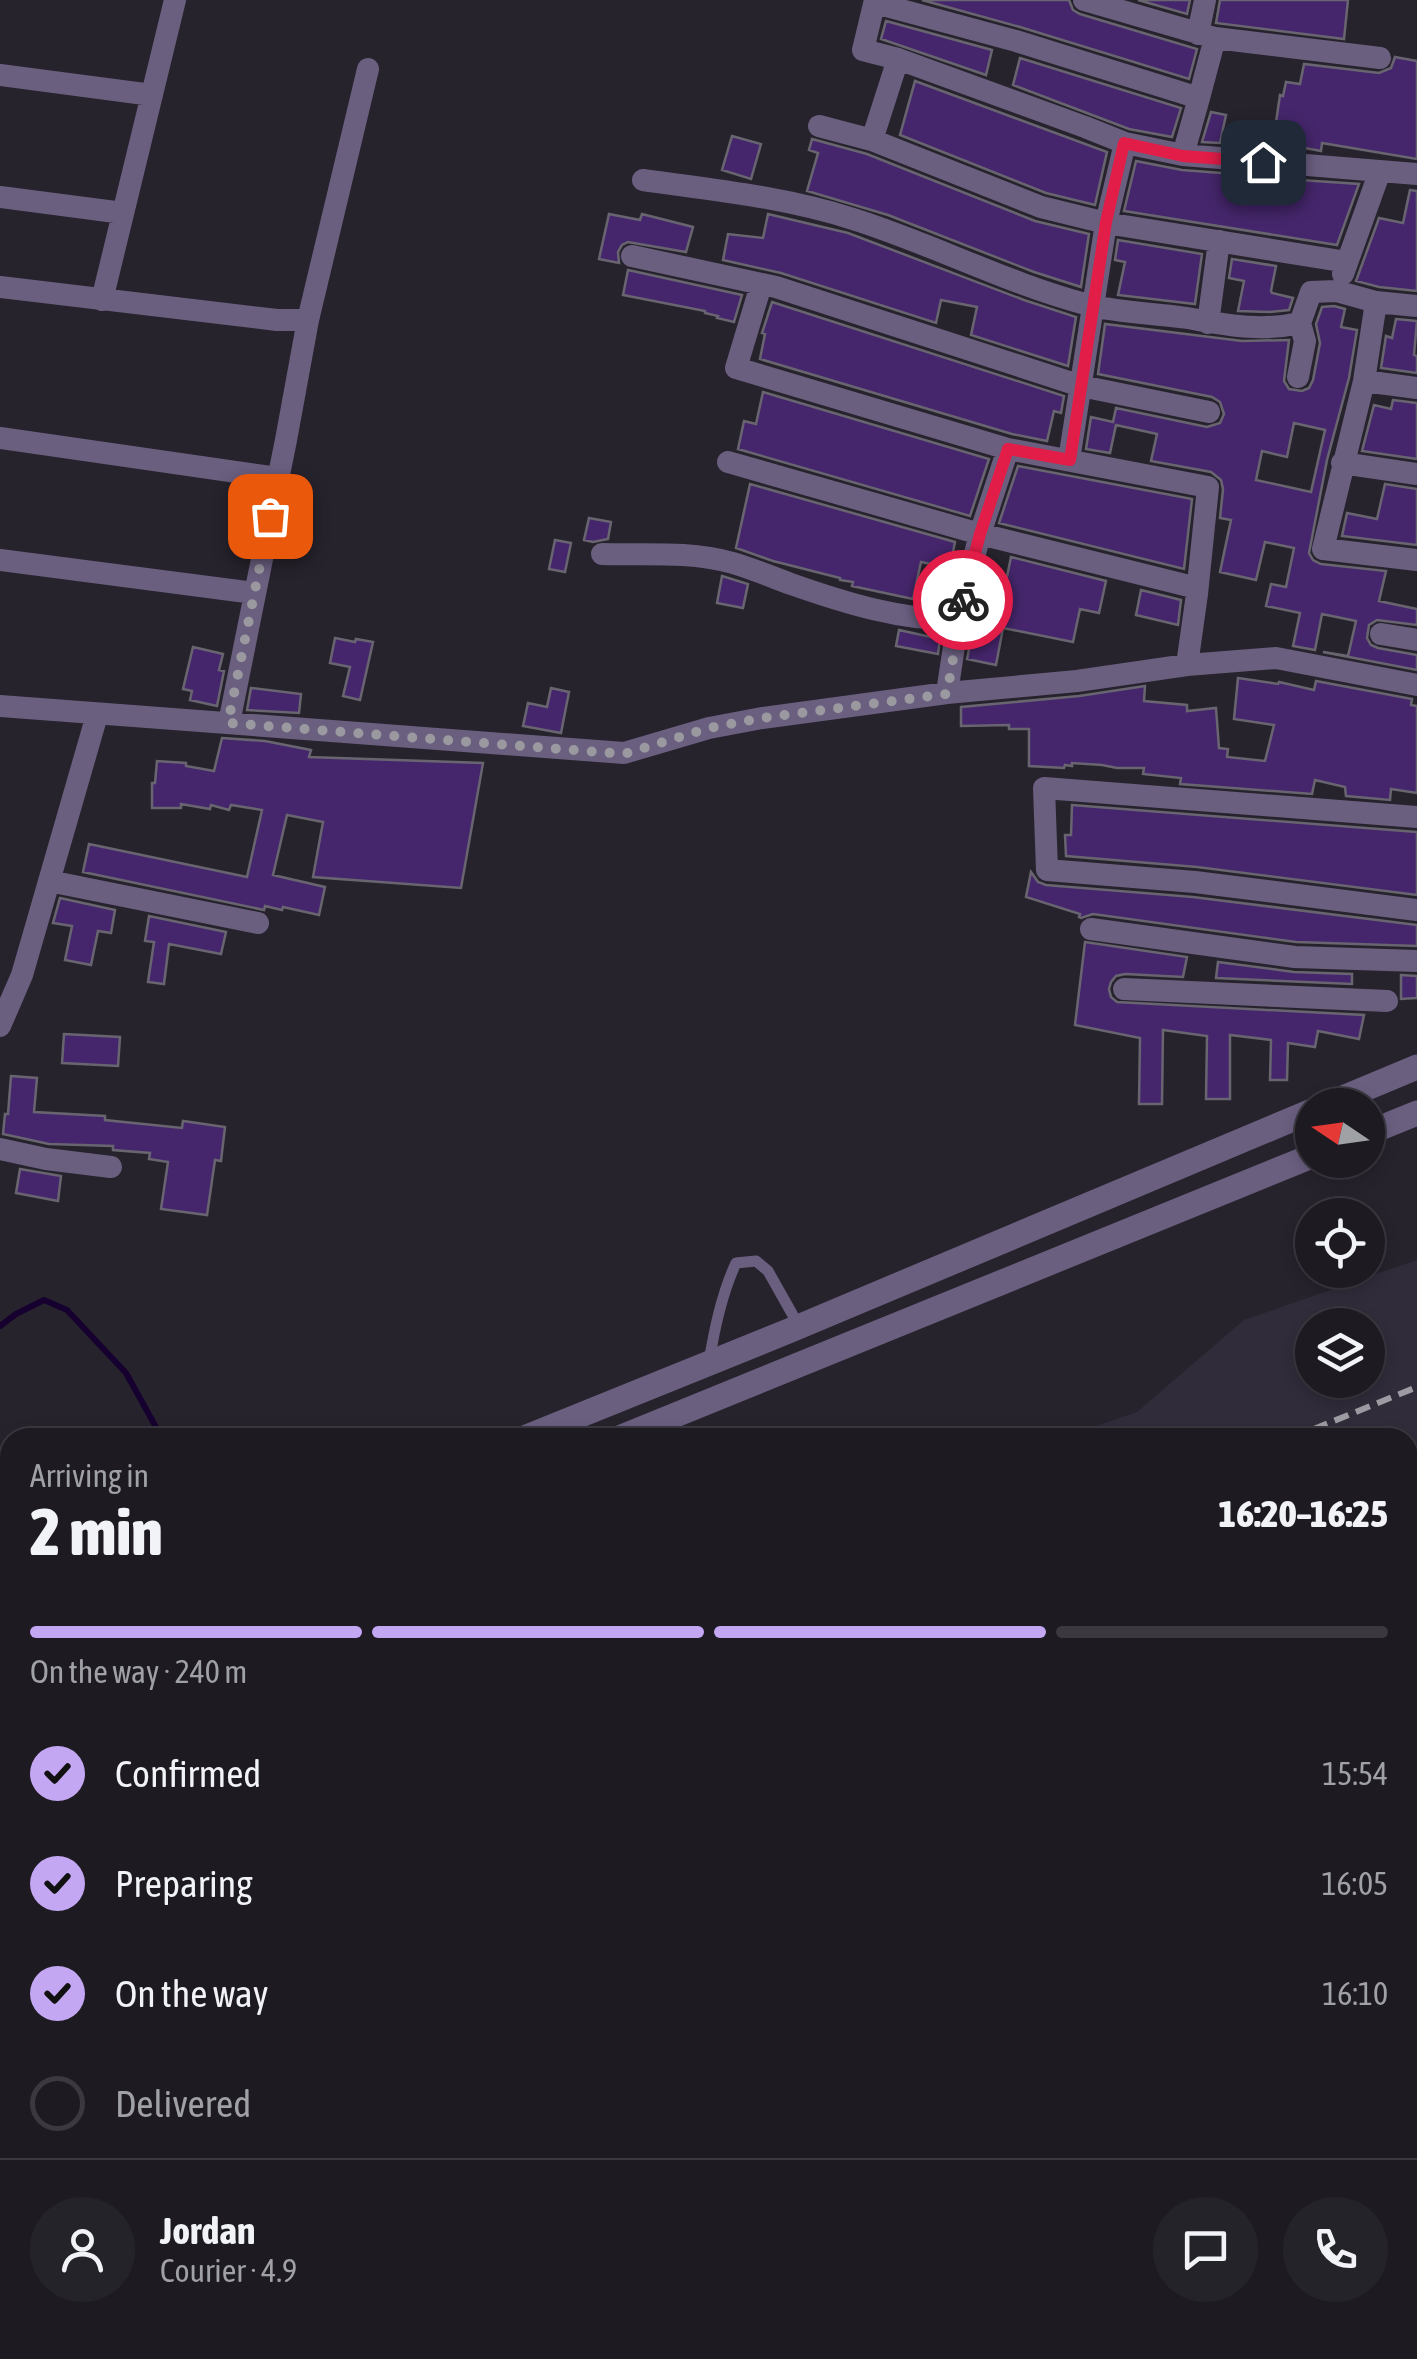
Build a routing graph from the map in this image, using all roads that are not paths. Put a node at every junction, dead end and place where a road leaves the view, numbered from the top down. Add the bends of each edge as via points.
1 (175, 0) edge
2 (1084, 0) edge
3 (1205, 0) edge
4 (875, 2) edge
5 (1206, 36) junction
6 (1380, 58) dead end
7 (898, 59) junction
8 (368, 69) dead end
9 (0, 74) edge
10 (152, 94) junction
11 (1199, 98) junction
12 (820, 126) dead end
13 (872, 140) junction
14 (1124, 143) junction
15 (1183, 156) junction
16 (1380, 170) junction
17 (1417, 174) edge
18 (643, 180) dead end
19 (0, 197) edge
20 (124, 213) junction
21 (1106, 222) junction
22 (1219, 241) junction
23 (632, 256) dead end
24 (1347, 262) junction
25 (761, 285) junction
26 (0, 288) edge
27 (1336, 291) junction
28 (102, 300) junction
29 (1376, 302) junction
30 (1094, 306) junction
31 (1417, 306) edge
32 (308, 320) junction
33 (1208, 322) junction
34 (1300, 323) junction
35 (1298, 376) dead end
36 (1364, 380) junction
37 (1081, 386) junction
38 (1417, 388) edge
39 (1209, 412) dead end
40 (0, 438) edge
41 (1008, 449) junction
42 (1070, 460) junction
43 (728, 462) dead end
44 (1342, 463) junction
45 (1417, 474) edge
46 (278, 478) junction
47 (980, 534) junction
48 (602, 554) dead end
49 (0, 560) edge
50 (1417, 560) edge
51 (1197, 588) junction
52 (254, 593) junction
53 (958, 620) junction
54 (1381, 634) dead end
55 (1417, 640) edge
56 (1187, 665) junction
57 (1417, 685) edge
58 (947, 694) junction
59 (0, 706) edge
60 (96, 714) junction
61 (228, 723) junction
62 (1417, 817) edge
63 (50, 880) junction
64 (1417, 910) edge
65 (258, 923) dead end
66 (1092, 929) dead end
67 (1370, 959) junction
68 (1417, 961) edge
69 (1124, 988) dead end
70 (0, 1026) edge
71 (1417, 1066) edge
72 (1366, 1088) edge
73 (1417, 1113) edge
74 (1295, 1117) edge
75 (1385, 1126) edge
76 (0, 1149) edge
77 (1295, 1163) edge
78 (112, 1167) dead end
79 (799, 1326) junction
80 (708, 1363) junction
81 (549, 1428) edge
82 (644, 1428) edge

1 - 10 street
2 - 5 street
3 - 5 street
4 - 7 street via 863,50
4 - 11 street
5 - 6 street
5 - 11 street
7 - 13 street
7 - 14 street
8 - 32 street
9 - 10 street
10 - 20 street
11 - 15 street
12 - 13 street
13 - 21 street via 1041,207
14 - 15 street
14 - 21 street
15 - 16 street
16 - 17 street
16 - 24 street
18 - 30 street via 762,196 852,218
19 - 20 street
20 - 28 street
21 - 22 street
21 - 30 street
22 - 24 street
22 - 33 street
23 - 25 street
24 - 27 street
25 - 37 street
25 - 41 street via 736,368
26 - 28 street
27 - 29 street
27 - 34 street via 1310,292
28 - 32 street
29 - 31 street
29 - 36 street
30 - 33 street
30 - 37 street
32 - 46 street
33 - 34 street via 1249,328
34 - 35 street via 1305,341
36 - 38 street
36 - 44 street
37 - 39 street
37 - 42 street
40 - 46 street
41 - 42 street
41 - 47 street
42 - 51 street via 1208,487
43 - 47 street
44 - 45 street
44 - 50 street via 1323,549
46 - 52 street
47 - 51 street
47 - 53 street
48 - 53 street via 684,553 846,602
49 - 52 street
51 - 56 street
52 - 61 street
53 - 58 street
54 - 55 street
56 - 57 street via 1276,658
56 - 58 street
58 - 61 street via 762,718 624,754
59 - 60 street
60 - 61 street
60 - 63 street
62 - 64 street via 1044,788 1047,870
63 - 65 street
63 - 70 street
66 - 67 street
67 - 68 street
67 - 69 street via 1379,1000
71 - 72 street
73 - 75 street
74 - 79 street
76 - 78 street
77 - 82 street
79 - 80 street
79 - 80 lane via 768,1271 756,1261 736,1262
80 - 81 street

